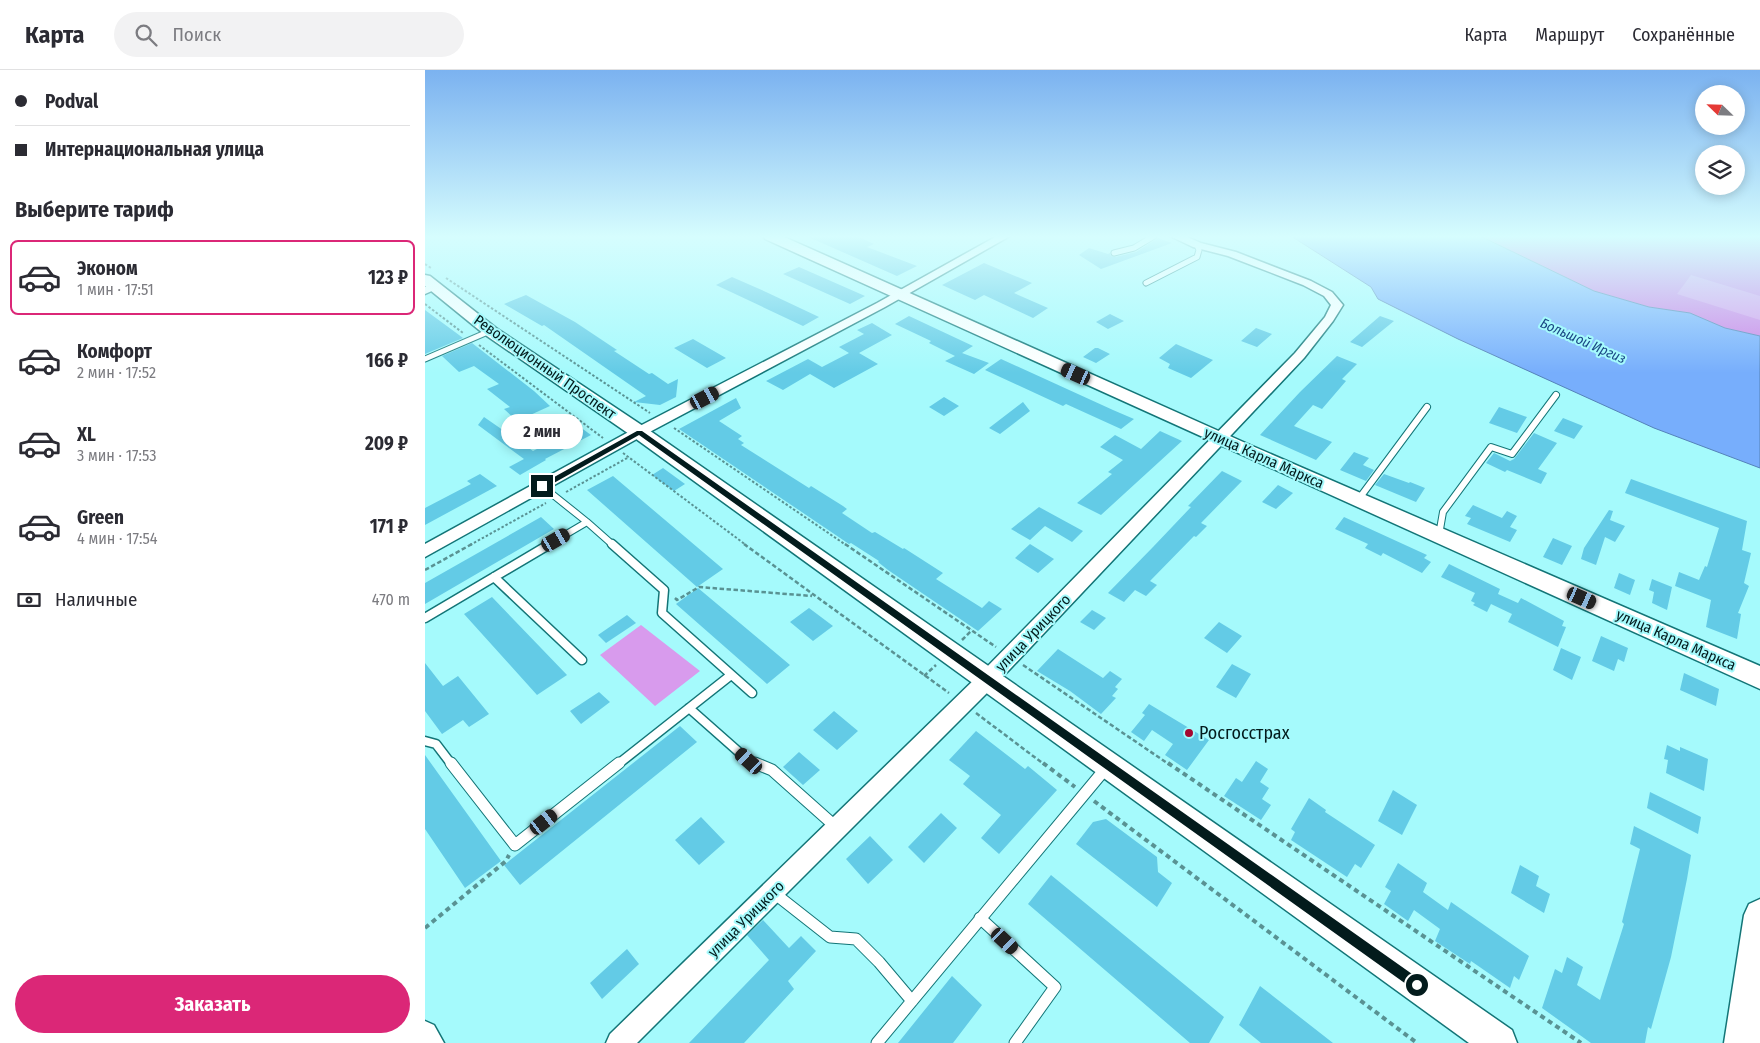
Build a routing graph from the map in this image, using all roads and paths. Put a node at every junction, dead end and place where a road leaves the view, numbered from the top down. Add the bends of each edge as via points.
1 (872, 281) edge
2 (923, 281) edge
3 (1148, 281) edge
4 (1303, 281) edge
5 (1145, 283) dead end
6 (431, 284) edge
7 (900, 294) junction
8 (481, 335) junction
9 (425, 359) edge
10 (1556, 395) dead end
11 (1427, 406) dead end
12 (662, 421) junction
13 (639, 432) junction
14 (1219, 438) junction
15 (614, 446) junction
16 (629, 457) junction
17 (542, 486) junction
18 (556, 498) junction
19 (1358, 500) junction
20 (587, 522) junction
21 (1439, 535) junction
22 (425, 551) edge
23 (425, 570) edge
24 (495, 577) junction
25 (664, 590) junction
26 (813, 596) junction
27 (425, 618) edge
28 (1011, 656) junction
29 (582, 660) dead end
30 (731, 675) junction
31 (1760, 678) edge
32 (987, 680) junction
33 (752, 693) dead end
34 (963, 704) junction
35 (689, 708) junction
36 (425, 741) edge
37 (1107, 765) junction
38 (1084, 794) junction
39 (837, 828) junction
40 (515, 844) junction
41 (773, 892) junction
42 (1760, 915) edge
43 (980, 918) junction
44 (425, 928) edge
45 (912, 1001) junction
46 (425, 1034) edge
47 (431, 1043) edge
48 (619, 1043) edge
49 (877, 1043) edge
50 (1015, 1043) edge
51 (1417, 1043) edge
52 (1499, 1043) edge
53 (1581, 1043) edge
54 (1742, 1043) edge

1 - 7 street, улица Карла Маркса
2 - 7 street
3 - 5 lane
4 - 14 street, улица Урицкого via 1328,294 1337,305 1325,326 1306,344 1301,355
6 - 8 street, Революционный Проспект
6 - 8 path
6 - 12 path
7 - 12 street
7 - 14 street, улица Карла Маркса
8 - 9 lane
8 - 13 street, Революционный Проспект
8 - 15 path
10 - 21 lane via 1512,454 1491,446 1443,512
11 - 19 lane
12 - 13 street
12 - 28 path
13 - 15 street
13 - 32 street, Революционный Проспект
14 - 19 street, улица Карла Маркса
14 - 28 street, улица Урицкого
15 - 16 path
15 - 17 street
16 - 18 path
16 - 26 path
17 - 18 lane
17 - 22 street
18 - 20 lane
18 - 23 path
19 - 21 street, улица Карла Маркса
20 - 24 lane
20 - 25 lane
21 - 31 street, улица Карла Маркса
24 - 27 lane
24 - 29 lane
25 - 26 path via 677,600 699,587
25 - 30 lane via 662,613
26 - 34 path
28 - 32 street, улица Урицкого
28 - 53 path
30 - 33 lane
30 - 35 lane
32 - 34 street, улица Урицкого
32 - 37 street, Революционный Проспект
34 - 38 path
34 - 39 street, улица Урицкого
35 - 39 lane via 749,761 772,770
35 - 40 lane
36 - 40 lane via 436,744
37 - 38 lane
37 - 52 street, Революционный Проспект
38 - 43 lane
38 - 51 path
39 - 41 street, улица Урицкого
40 - 44 path via 506,861
41 - 45 lane via 830,937 856,939
41 - 48 street, улица Урицкого
42 - 54 street
43 - 45 lane
43 - 50 lane via 1055,988
45 - 49 lane
46 - 47 street

